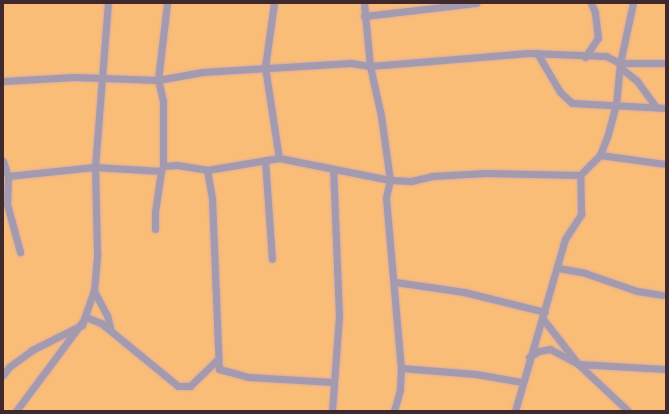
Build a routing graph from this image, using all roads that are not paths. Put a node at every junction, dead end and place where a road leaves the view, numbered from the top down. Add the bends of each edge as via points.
1 (108, 3) edge
2 (167, 3) edge
3 (274, 3) edge
4 (364, 3) edge
5 (476, 3) edge
6 (591, 3) edge
7 (633, 3) edge
8 (364, 16) junction
9 (536, 53) junction
10 (585, 57) junction
11 (666, 63) edge
12 (620, 65) junction
13 (370, 66) junction
14 (265, 68) junction
15 (104, 79) junction
16 (158, 80) junction
17 (3, 82) edge
18 (616, 105) junction
19 (656, 107) junction
20 (666, 108) edge
21 (600, 156) junction
22 (279, 158) junction
23 (265, 160) junction
24 (3, 161) edge
25 (666, 164) edge
26 (95, 167) junction
27 (162, 169) junction
28 (333, 169) junction
29 (208, 170) junction
30 (580, 175) junction
31 (8, 176) junction
32 (390, 180) junction
33 (155, 229) dead end
34 (20, 252) dead end
35 (272, 259) dead end
36 (558, 268) junction
37 (395, 282) junction
38 (94, 291) junction
39 (662, 295) dead end
40 (544, 316) junction
41 (82, 325) junction
42 (111, 332) junction
43 (529, 357) junction
44 (217, 360) junction
45 (578, 364) junction
46 (401, 368) junction
47 (665, 369) edge
48 (3, 375) edge
49 (333, 382) junction
50 (522, 382) junction
51 (16, 411) edge
52 (332, 411) edge
53 (394, 411) edge
54 (515, 411) edge
55 (628, 411) edge

1 - 15 street
2 - 16 street
3 - 14 street
4 - 8 street
5 - 8 street
6 - 10 street via 595,12 598,38
7 - 12 street
8 - 13 street
9 - 10 street
9 - 13 street
9 - 18 street via 565,99 572,103
10 - 12 street via 606,56
11 - 12 street
12 - 18 street
12 - 19 street via 637,81
13 - 14 street via 351,63
13 - 32 street via 381,116
14 - 16 street via 202,72
14 - 22 street
15 - 16 street
15 - 17 street via 74,77
15 - 26 street
16 - 27 street via 163,101
18 - 19 street
18 - 21 street
19 - 20 street
21 - 25 street
21 - 30 street
22 - 23 street
22 - 28 street
23 - 29 street
23 - 35 street
24 - 31 street
26 - 27 street
26 - 31 street
26 - 38 street via 97,253
27 - 29 street via 177,165
27 - 33 street via 154,212
28 - 32 street
28 - 49 street via 339,316
29 - 44 street via 212,198
30 - 32 street via 486,173 432,176 411,181
30 - 36 street via 581,214 565,239
31 - 34 street via 7,204
32 - 37 street via 386,198
36 - 39 street via 585,273 637,291
36 - 40 street
37 - 40 street via 491,298
37 - 46 street
38 - 41 street
38 - 42 street
40 - 43 street
40 - 45 street
41 - 42 street via 86,317 94,318
41 - 48 street via 32,350
41 - 51 street
42 - 44 street via 178,386 190,386
43 - 45 street via 539,350 550,349
43 - 50 street
44 - 49 street via 219,369 224,372 249,377
45 - 47 street
45 - 55 street
46 - 50 street via 476,374
46 - 53 street via 400,390
49 - 52 street
50 - 54 street

